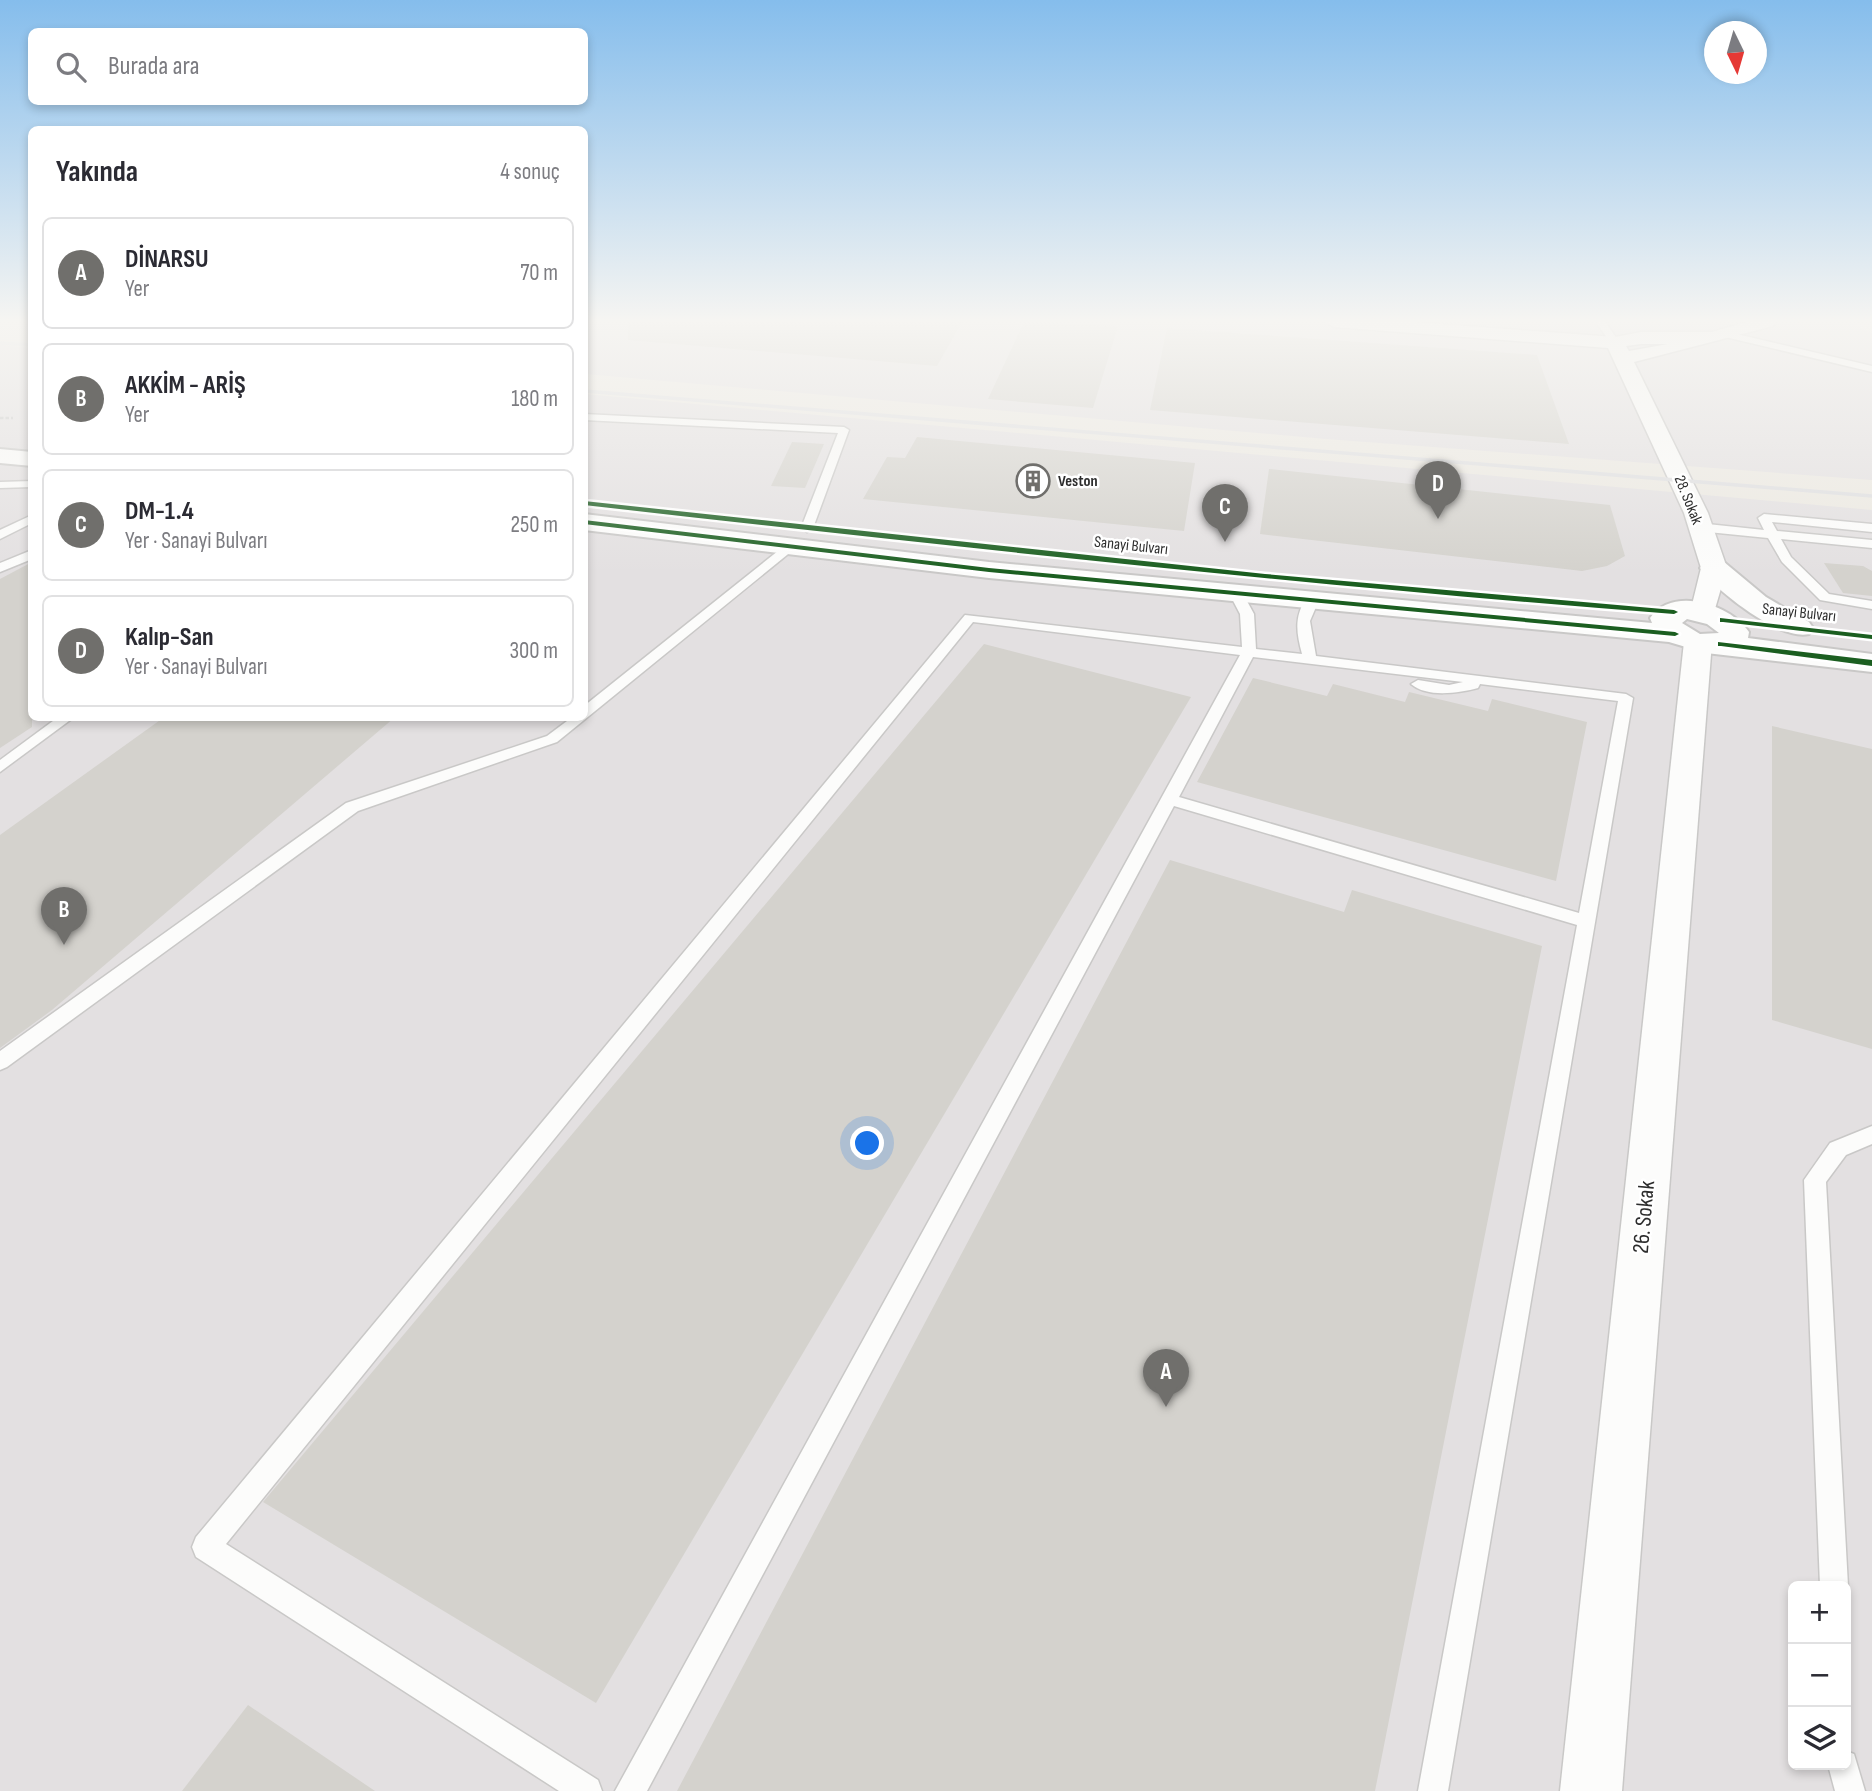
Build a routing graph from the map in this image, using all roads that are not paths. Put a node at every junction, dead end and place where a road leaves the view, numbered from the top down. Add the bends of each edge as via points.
1 (1644, 406) edge
2 (588, 417) edge
3 (3, 431) edge
4 (28, 440) edge
5 (0, 456) edge
6 (28, 459) edge
7 (28, 484) edge
8 (0, 485) edge
9 (588, 504) edge
10 (28, 519) edge
11 (588, 522) edge
12 (6, 525) edge
13 (1699, 527) junction
14 (1872, 528) edge
15 (1772, 534) junction
16 (0, 536) edge
17 (799, 537) junction
18 (1872, 544) edge
19 (28, 556) edge
20 (0, 568) edge
21 (1714, 568) junction
22 (1236, 593) junction
23 (1312, 600) junction
24 (1872, 606) edge
25 (1699, 627) junction
26 (1798, 628) junction
27 (1872, 637) edge
28 (1249, 652) junction
29 (1315, 660) junction
30 (1872, 663) edge
31 (588, 710) edge
32 (62, 721) edge
33 (576, 721) edge
34 (0, 767) edge
35 (1168, 799) junction
36 (1587, 922) junction
37 (0, 1062) edge
38 (1872, 1135) edge
39 (1833, 1581) edge
40 (1844, 1770) edge
41 (587, 1791) edge
42 (630, 1791) edge
43 (1433, 1791) edge
44 (1591, 1791) edge
45 (1850, 1791) edge

1 - 13 street, 28. Sokak
2 - 17 lane via 844,430
3 - 4 main road
5 - 6 main road
7 - 8 lane
9 - 17 main road, Sanayi Bulvarı
10 - 12 lane
11 - 17 main road, Sanayi Bulvarı
12 - 16 lane
13 - 15 lane
13 - 21 street, 28. Sokak
14 - 15 lane via 1764,517
15 - 18 lane
15 - 24 lane via 1786,559 1825,597
17 - 22 main road, Sanayi Bulvarı via 989,570
17 - 25 main road, Sanayi Bulvarı via 1553,603
17 - 31 lane
19 - 20 lane
21 - 25 street
21 - 26 main road via 1756,603
22 - 23 main road, Sanayi Bulvarı
22 - 28 lane via 1251,622
23 - 25 main road, Sanayi Bulvarı
23 - 29 lane via 1303,610 1303,626
25 - 26 main road, Sanayi Bulvarı
25 - 30 main road, Sanayi Bulvarı
25 - 44 street, 26. Sokak
26 - 27 main road, Sanayi Bulvarı
28 - 29 lane
28 - 35 lane
28 - 41 lane via 971,618 206,1548
29 - 36 lane via 1626,698
32 - 34 lane
33 - 37 lane via 552,739 352,807
35 - 36 lane
35 - 42 lane
36 - 43 lane
38 - 39 lane via 1838,1149 1815,1180
40 - 45 lane

